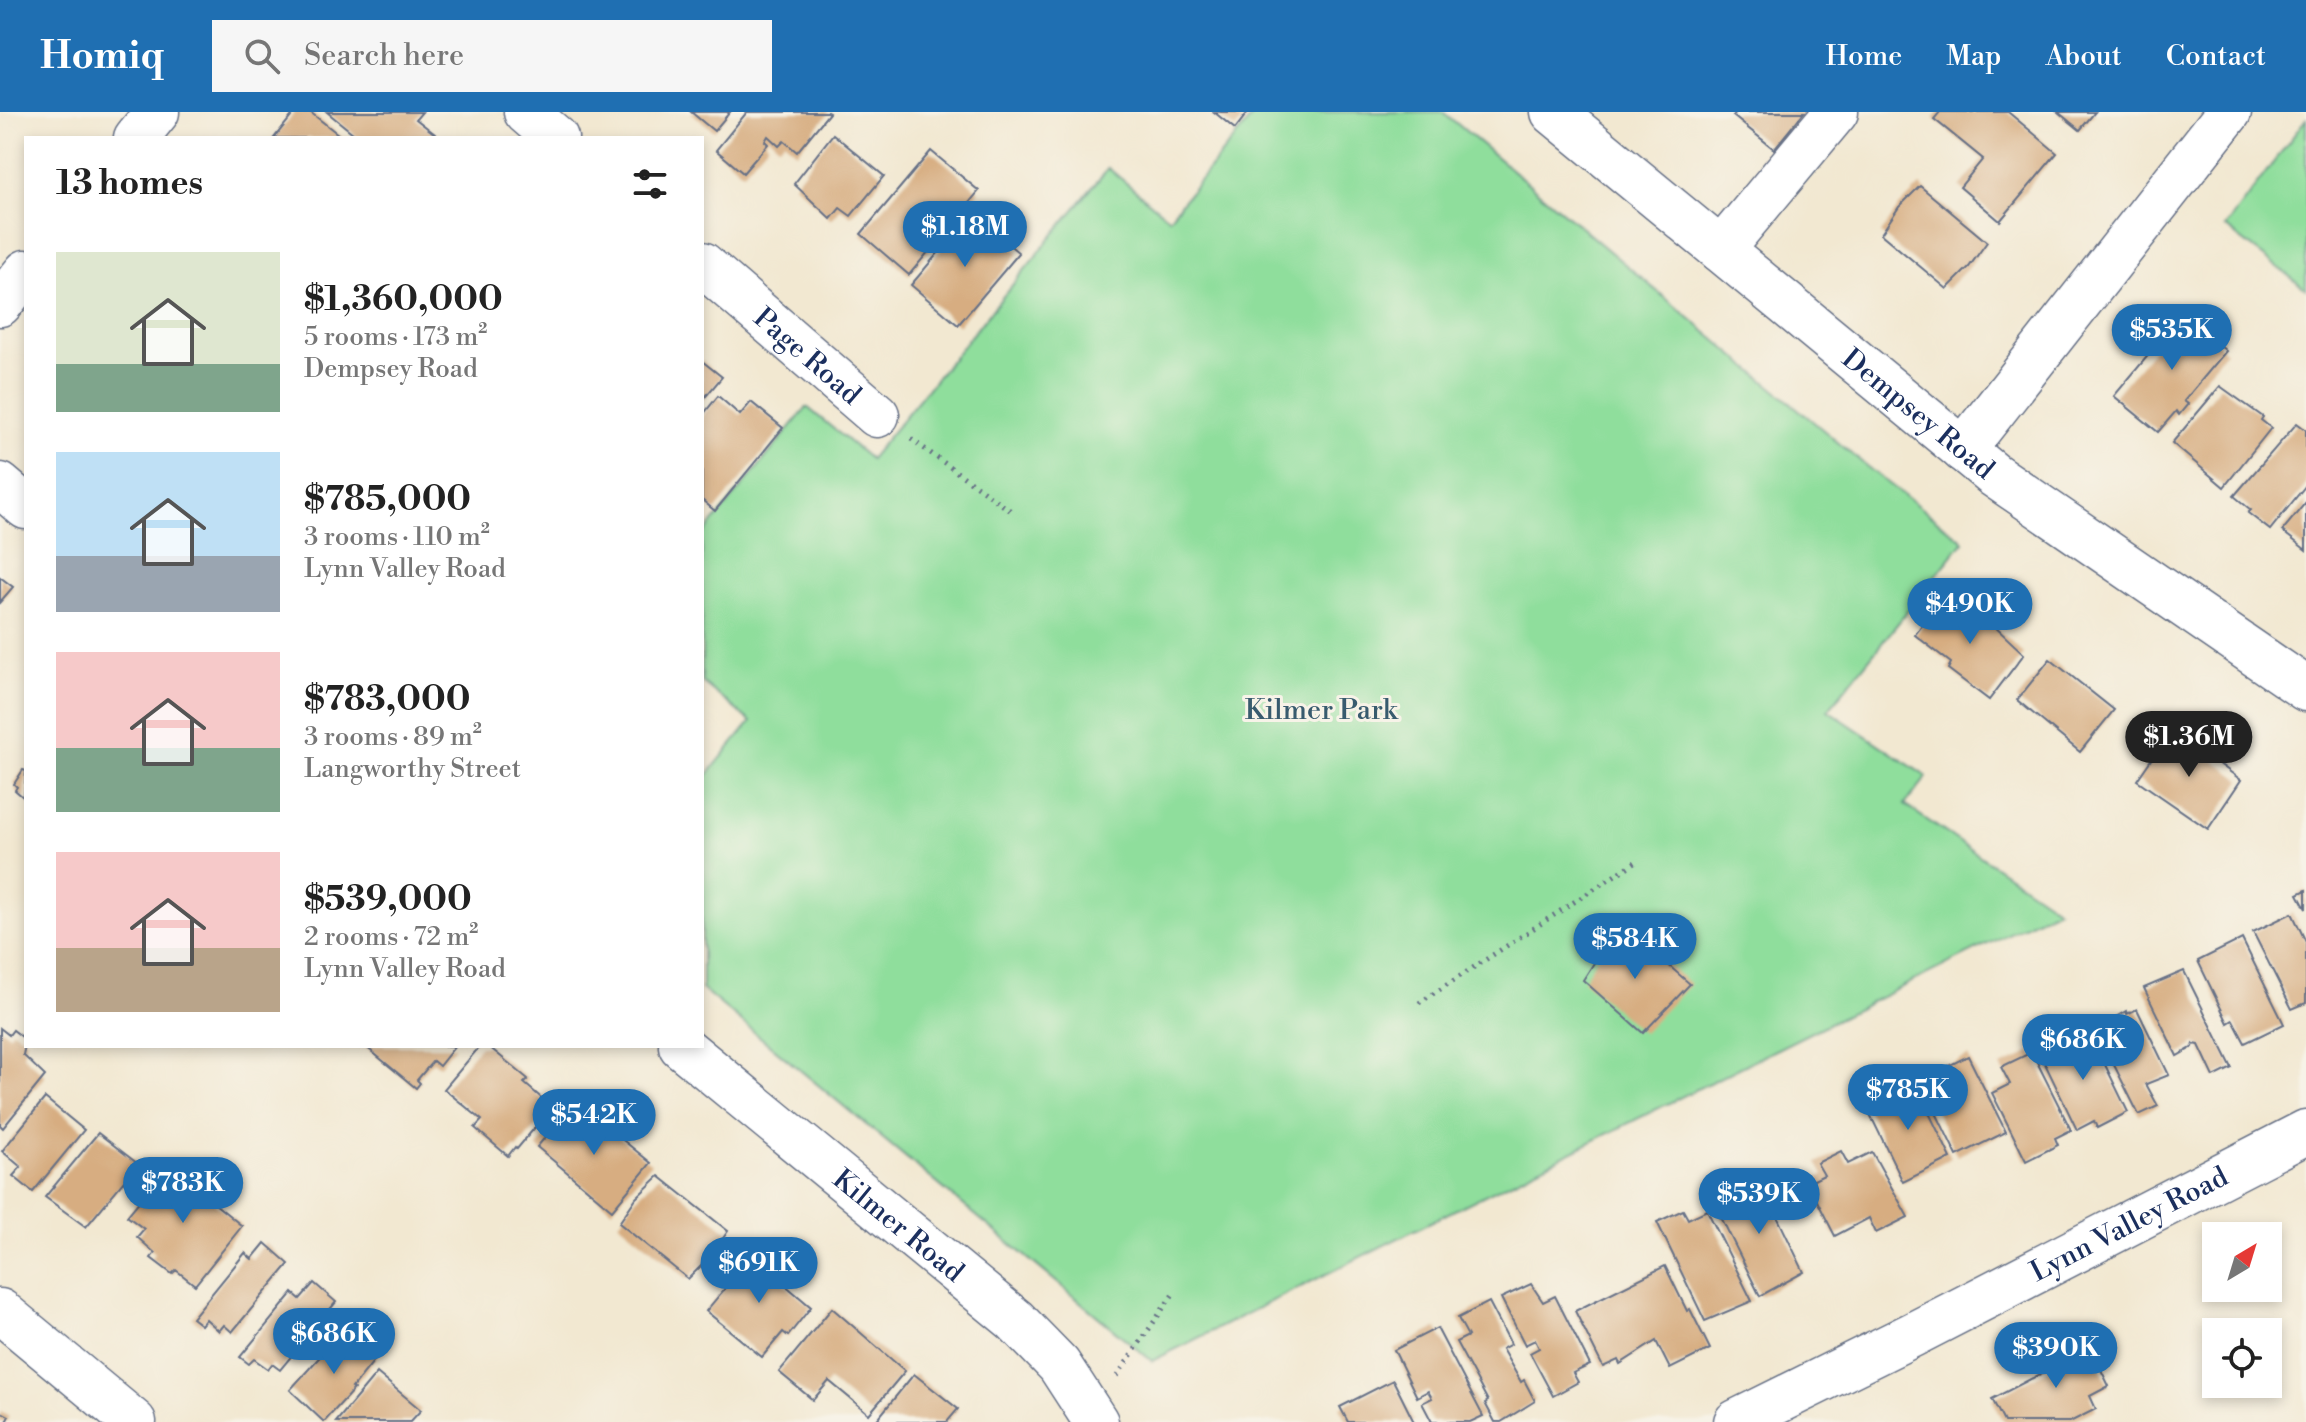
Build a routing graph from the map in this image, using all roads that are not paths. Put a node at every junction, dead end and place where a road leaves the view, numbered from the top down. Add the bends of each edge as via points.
1 (157, 112) edge
2 (526, 112) edge
3 (1553, 112) edge
4 (1836, 112) edge
5 (2229, 112) edge
6 (138, 136) edge
7 (554, 136) edge
8 (1721, 250) junction
9 (704, 266) edge
10 (24, 274) edge
11 (0, 304) edge
12 (877, 415) road end
13 (1963, 450) junction
14 (0, 485) edge
15 (24, 505) edge
16 (2306, 689) edge
17 (683, 1048) edge
18 (2306, 1132) edge
19 (0, 1311) edge
20 (1094, 1417) edge
21 (134, 1422) edge
22 (1736, 1422) edge

1 - 6 street
2 - 7 street
3 - 8 street, Dempsey Road
4 - 8 street
5 - 13 street
8 - 13 street, Dempsey Road
9 - 12 street, Page Road
10 - 11 street
13 - 16 street, Dempsey Road
14 - 15 street
17 - 20 street, Kilmer Road via 1015,1320 1059,1365
18 - 22 street, Lynn Valley Road
19 - 21 street

